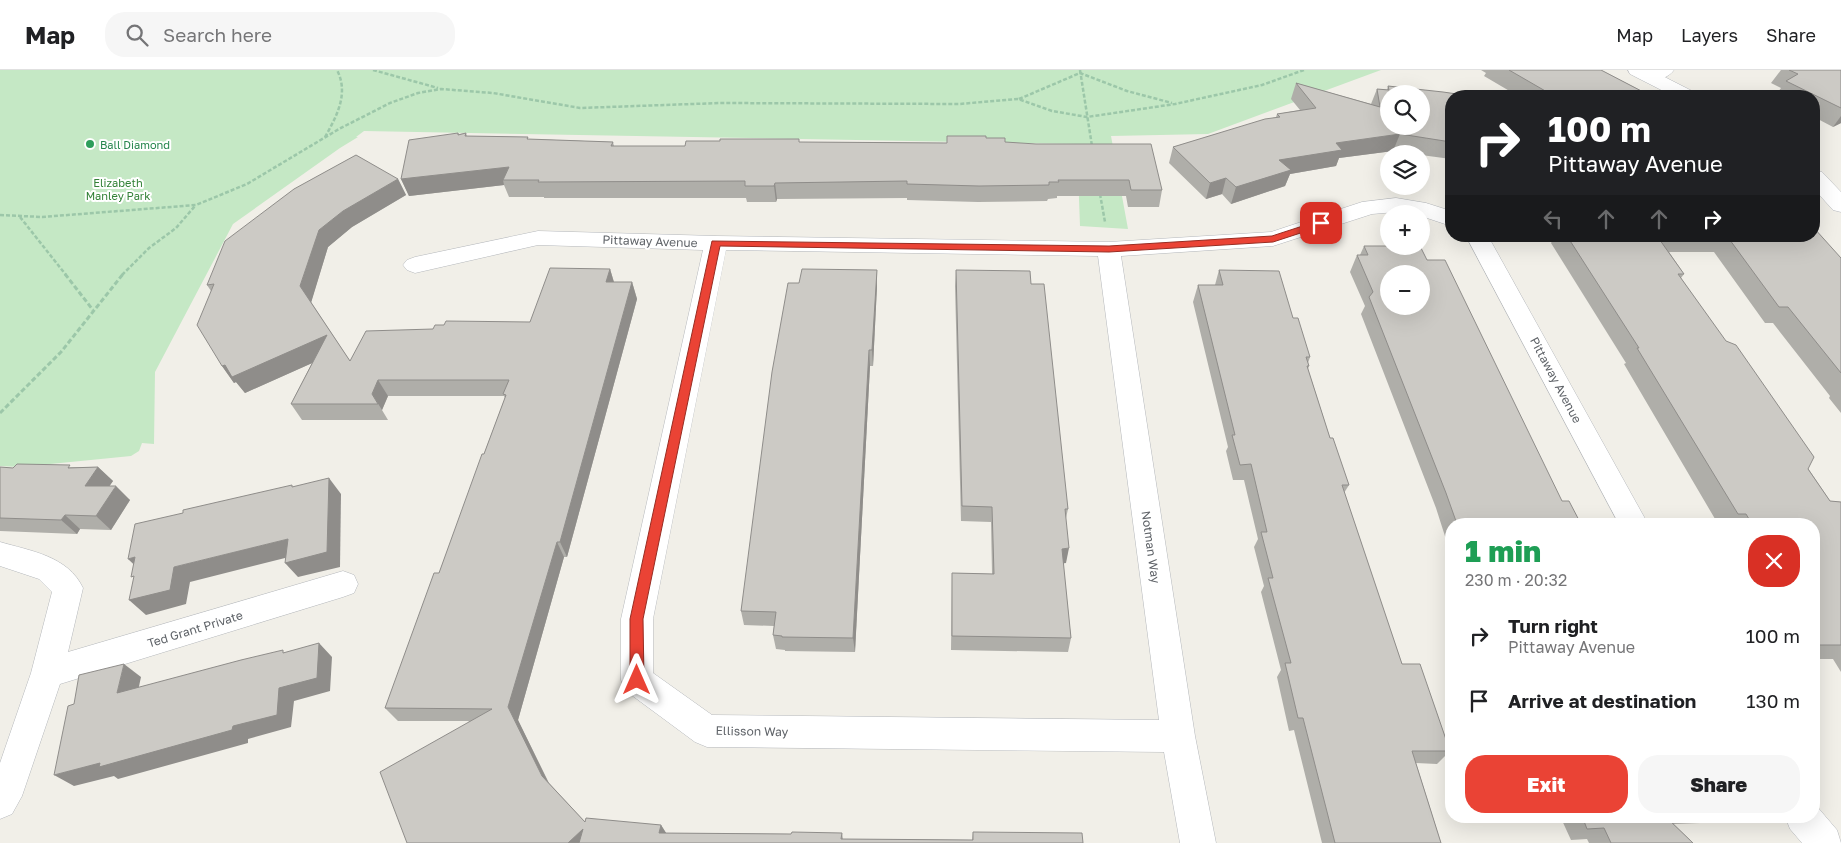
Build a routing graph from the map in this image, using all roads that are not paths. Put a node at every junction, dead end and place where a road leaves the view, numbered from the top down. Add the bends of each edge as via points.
1 (1650, 72) edge
2 (1678, 90) edge
3 (1820, 183) edge
4 (1841, 205) edge
5 (1445, 217) edge
6 (1480, 242) edge
7 (716, 243) junction
8 (1109, 249) junction
9 (414, 265) dead end
10 (1631, 518) edge
11 (0, 554) edge
12 (343, 584) dead end
13 (47, 673) junction
14 (1178, 736) junction
15 (0, 802) edge
16 (1808, 823) edge
17 (1198, 843) edge
18 (1824, 843) edge

1 - 2 street
3 - 4 street
5 - 8 street, Pittaway Avenue via 1396,205 1370,206 1273,239
6 - 10 street, Pittaway Avenue
7 - 8 street, Pittaway Avenue
7 - 9 street, Pittaway Avenue via 538,238
7 - 14 street, Ellisson Way via 637,619 637,680 707,731
8 - 14 street, Notman Way
11 - 13 street via 49,570 68,588
12 - 13 street, Ted Grant Private
13 - 15 street via 10,784
14 - 17 street, Notman Way
16 - 18 street

